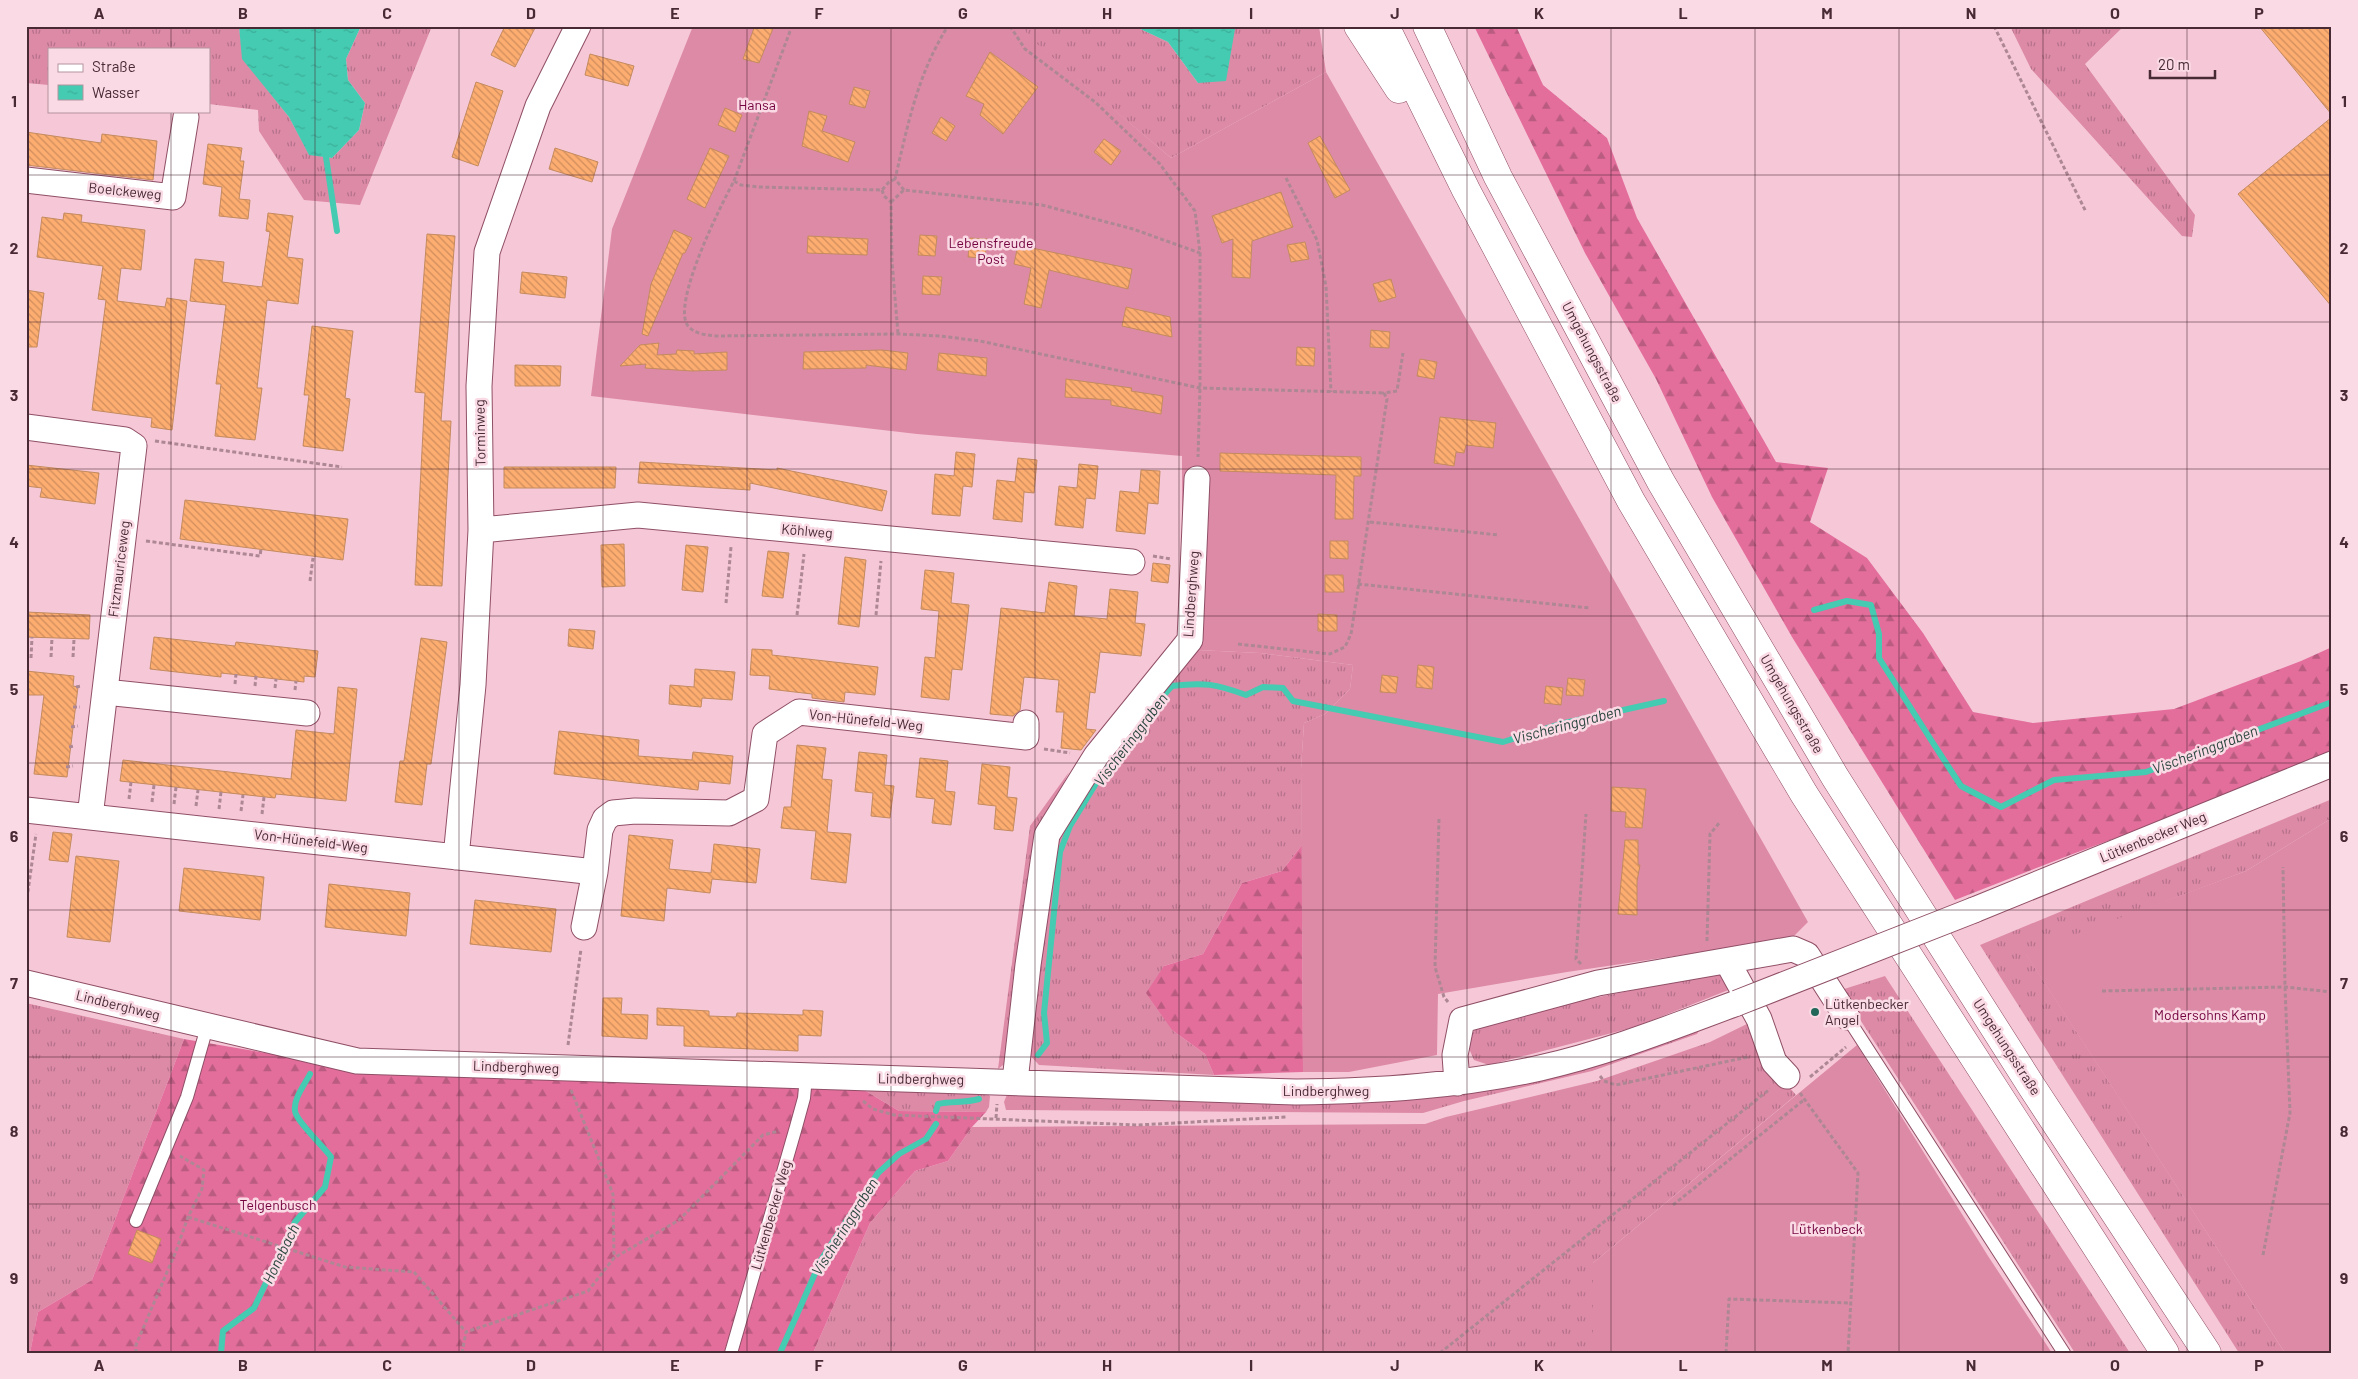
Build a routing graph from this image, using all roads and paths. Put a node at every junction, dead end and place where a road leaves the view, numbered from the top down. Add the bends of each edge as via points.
1 (578, 26) edge
2 (792, 26) edge
3 (948, 26) edge
4 (1010, 26) edge
5 (1358, 26) edge
6 (1385, 26) edge
7 (1427, 26) edge
8 (1994, 26) edge
9 (186, 117) dead end
10 (1286, 178) dead end
11 (26, 180) edge
12 (895, 180) junction
13 (734, 181) junction
14 (882, 190) junction
15 (904, 190) junction
16 (1466, 190) junction
17 (891, 202) junction
18 (2086, 212) dead end
19 (1200, 253) junction
20 (898, 334) junction
21 (1403, 353) dead end
22 (1200, 388) junction
23 (1331, 392) junction
24 (1384, 393) junction
25 (26, 426) edge
26 (134, 446) junction
27 (342, 467) dead end
28 (1197, 479) joint
29 (1370, 522) junction
30 (733, 524) junction
31 (481, 530) junction
32 (807, 531) junction
33 (1499, 535) dead end
34 (123, 538) junction
35 (884, 538) junction
36 (211, 543) dead end
37 (210, 549) junction
38 (261, 549) dead end
39 (313, 558) dead end
40 (1132, 562) joint
41 (1194, 562) junction
42 (310, 580) dead end
43 (1358, 584) junction
44 (726, 603) dead end
45 (1590, 608) dead end
46 (797, 615) dead end
47 (876, 615) dead end
48 (32, 637) dead end
49 (52, 638) dead end
50 (74, 639) dead end
51 (1238, 644) dead end
52 (51, 657) dead end
53 (73, 657) dead end
54 (32, 658) dead end
55 (105, 692) junction
56 (307, 714) dead end
57 (1026, 730) joint
58 (1096, 756) junction
59 (2332, 764) edge
60 (33, 811) edge
61 (1586, 814) dead end
62 (90, 817) junction
63 (1439, 819) dead end
64 (1720, 822) dead end
65 (456, 857) junction
66 (2283, 867) dead end
67 (595, 872) junction
68 (26, 905) edge
69 (584, 926) joint
70 (1706, 944) dead end
71 (1727, 961) junction
72 (1589, 964) dead end
73 (26, 983) edge
74 (2285, 987) junction
75 (2102, 991) dead end
76 (2332, 992) edge
77 (1737, 1003) joint
78 (1462, 1020) junction
79 (207, 1027) junction
80 (1853, 1027) junction
81 (1770, 1050) junction
82 (565, 1068) junction
83 (1598, 1073) dead end
84 (806, 1077) junction
85 (1015, 1081) junction
86 (1792, 1082) junction
87 (1457, 1083) junction
88 (860, 1099) dead end
89 (1805, 1099) junction
90 (1291, 1117) dead end
91 (796, 1127) junction
92 (166, 1148) junction
93 (1673, 1205) dead end
94 (188, 1217) junction
95 (136, 1221) dead end
96 (2263, 1255) dead end
97 (614, 1258) junction
98 (1851, 1303) junction
99 (466, 1332) junction
100 (136, 1353) edge
101 (462, 1353) edge
102 (731, 1353) edge
103 (1440, 1353) edge
104 (1726, 1353) edge
105 (1848, 1353) edge
106 (2064, 1353) edge
107 (2165, 1353) edge
108 (2207, 1353) edge

1 - 31 street, Torminweg via 538,106 487,252 479,386
2 - 13 path
3 - 12 path via 934,48 914,95
4 - 19 path via 1025,49 1094,102 1159,162 1195,211
5 - 16 highway
6 - 16 highway
7 - 108 highway, Umgehungsstraße via 1498,177 1661,482 1834,777
8 - 18 path
9 - 11 street, Boelckeweg via 173,197
10 - 23 path via 1317,240 1326,286
12 - 14 path
12 - 15 path
13 - 14 path via 759,187
13 - 20 path via 687,286 684,314 688,326 702,335 716,336
14 - 17 path
15 - 17 path
15 - 19 path via 1042,205 1133,228
16 - 107 highway via 1631,501 1804,794
17 - 20 path
19 - 22 path
20 - 22 path via 980,341
21 - 24 path via 1397,391
22 - 23 path
22 - 28 path
23 - 24 path
24 - 29 path via 1388,399
25 - 26 street via 125,440
26 - 27 path via 158,440
26 - 34 street, Fitzmauriceweg
28 - 41 street, Lindberghweg
29 - 33 path
29 - 43 path
30 - 31 street, Köhlweg via 638,515
30 - 32 street, Köhlweg
30 - 44 path
31 - 65 street, Torminweg via 473,685
32 - 35 street, Köhlweg
32 - 46 path
34 - 37 path
34 - 55 street, Fitzmauriceweg
35 - 40 street, Köhlweg
35 - 47 path
36 - 37 path
37 - 38 path via 260,556
39 - 42 path
40 - 41 path via 1136,554
41 - 58 street, Lindberghweg via 1190,640
43 - 45 path
43 - 51 path via 1351,634 1345,647 1330,654
48 - 54 path
49 - 52 path
50 - 53 path
55 - 56 street
55 - 62 street, Fitzmauriceweg
57 - 58 path via 1037,748
57 - 67 street, Von-Hünefeld-Weg via 799,712 765,734 756,799 729,813 613,813 605,819 600,830
58 - 85 street, Lindberghweg via 1047,835
59 - 77 street, Lütkenbecker Weg, bridge
60 - 62 street, Von-Hünefeld-Weg
60 - 68 path
61 - 72 path via 1576,959 1581,965
62 - 65 street, Von-Hünefeld-Weg
63 - 78 path via 1436,967 1444,997
64 - 70 path via 1710,834
65 - 67 street, Von-Hünefeld-Weg
66 - 74 path
67 - 69 street, Von-Hünefeld-Weg
69 - 82 path
71 - 78 street via 1598,983
71 - 80 street via 1793,949 1807,955
71 - 81 street via 1759,1020
73 - 79 street, Lindberghweg
74 - 75 path
74 - 76 path
74 - 96 path via 2290,1113
77 - 87 street, Lindberghweg via 1621,1046 1542,1068
78 - 87 street via 1455,1055
79 - 82 street, Lindberghweg via 357,1062
79 - 92 lane via 187,1097
80 - 86 path
80 - 106 lane
81 - 83 path via 1616,1085 1604,1081
81 - 86 street via 1774,1062
82 - 84 street, Lindberghweg
82 - 97 path via 575,1102 613,1194
84 - 85 street, Lindberghweg
84 - 91 lane, Lütkenbecker Weg
85 - 87 street, Lindberghweg via 1296,1092 1369,1091
86 - 89 path
86 - 103 path
88 - 90 path via 873,1109 894,1115 1138,1125
89 - 93 path
89 - 98 path via 1858,1173
91 - 97 path via 763,1135 679,1220
91 - 102 lane, Lütkenbecker Weg
92 - 94 path via 204,1170 202,1189
92 - 95 lane
94 - 99 path via 346,1267 414,1272
94 - 100 path via 136,1345
97 - 99 path via 588,1291
98 - 104 path via 1729,1299
98 - 105 path
99 - 101 path

